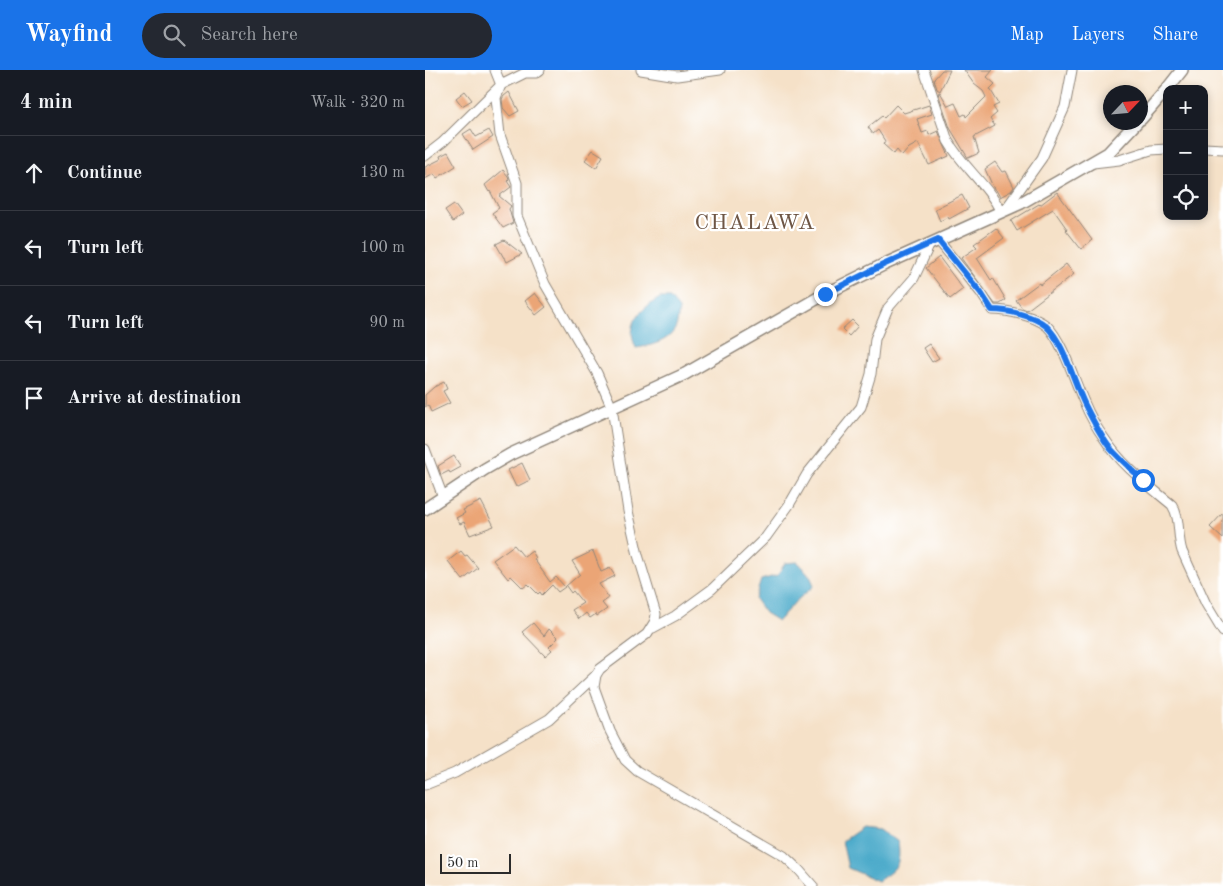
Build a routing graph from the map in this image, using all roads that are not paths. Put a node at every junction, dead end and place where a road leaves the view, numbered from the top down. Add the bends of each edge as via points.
1 (495, 70) edge
2 (541, 70) edge
3 (641, 70) edge
4 (720, 70) edge
5 (924, 70) edge
6 (1072, 70) edge
7 (1182, 70) edge
8 (501, 85) junction
9 (1170, 85) edge
10 (1163, 94) edge
11 (1148, 111) edge
12 (1129, 130) edge
13 (1208, 148) edge
14 (1223, 148) edge
15 (1163, 149) edge
16 (425, 156) edge
17 (1090, 164) junction
18 (1003, 211) junction
19 (934, 242) junction
20 (612, 408) junction
21 (425, 449) edge
22 (443, 497) junction
23 (425, 509) edge
24 (653, 628) junction
25 (1223, 632) edge
26 (596, 675) junction
27 (425, 785) edge
28 (813, 886) edge

1 - 8 street
2 - 8 street via 525,73
3 - 4 street via 677,76
5 - 18 street via 948,141
6 - 18 street via 1065,107 1042,158
7 - 9 street
8 - 16 street
8 - 20 street via 496,98 501,135 517,183 517,216 545,284 597,373
10 - 11 street
12 - 17 street via 1107,153
13 - 14 street
15 - 17 street
17 - 18 street
18 - 19 street
19 - 20 street via 833,290 685,374
19 - 24 street via 914,278 888,308 875,339 871,374 861,407 807,474 766,537 712,589
19 - 25 street via 981,293 992,310 1006,310 1048,327 1061,347 1085,404 1111,448 1175,510 1182,551 1206,604
20 - 22 street via 511,454
20 - 24 street via 628,511 655,614
21 - 22 street
22 - 23 street
24 - 26 street
26 - 27 street via 549,719 455,773
26 - 28 street via 594,687 625,760 637,771 784,856

